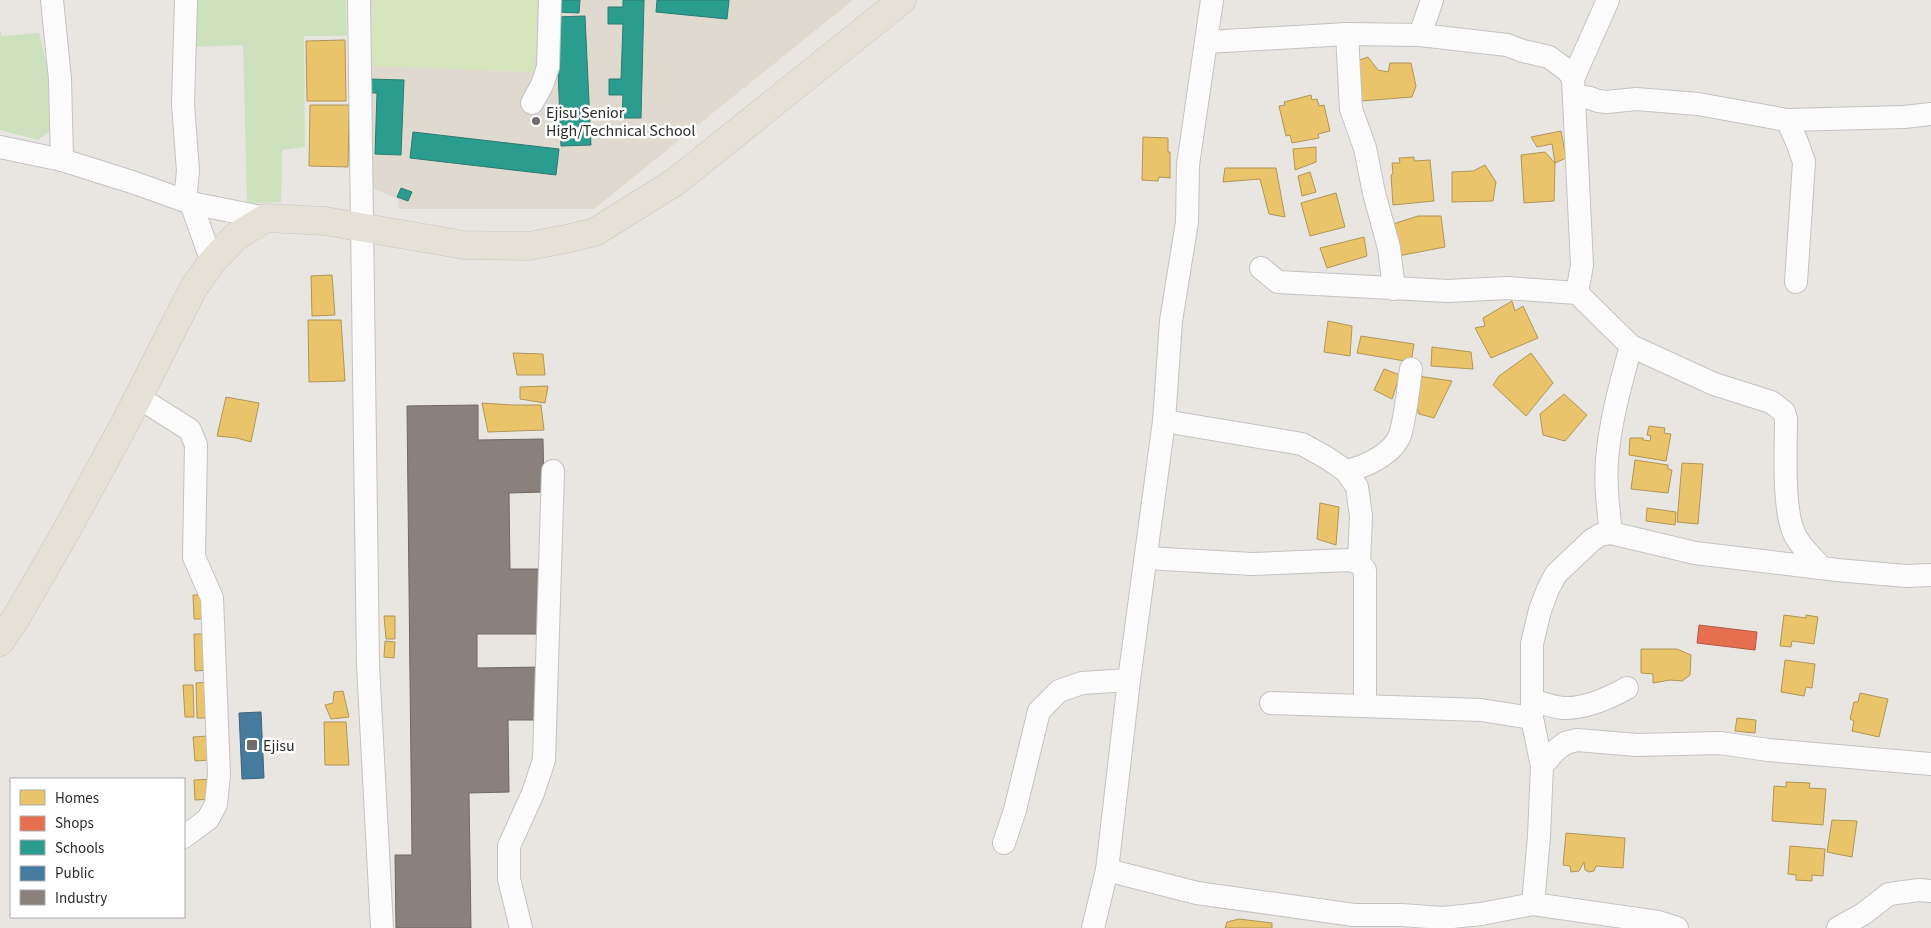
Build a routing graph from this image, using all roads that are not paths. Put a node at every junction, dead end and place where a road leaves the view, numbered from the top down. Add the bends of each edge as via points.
1 (52, 0) edge
2 (186, 0) edge
3 (358, 0) edge
4 (550, 0) edge
5 (902, 0) edge
6 (1212, 0) edge
7 (1432, 0) edge
8 (1608, 0) edge
9 (1347, 34) junction
10 (1420, 35) junction
11 (1207, 42) junction
12 (1574, 88) junction
13 (532, 103) dead end
14 (1931, 114) edge
15 (1787, 120) junction
16 (0, 147) edge
17 (62, 160) junction
18 (188, 202) junction
19 (266, 218) junction
20 (361, 226) junction
21 (212, 262) junction
22 (1261, 268) dead end
23 (1796, 282) dead end
24 (1394, 289) junction
25 (1577, 293) junction
26 (1631, 346) junction
27 (1411, 369) dead end
28 (138, 397) junction
29 (1164, 421) junction
30 (553, 471) dead end
31 (1346, 471) junction
32 (1611, 533) junction
33 (1146, 558) junction
34 (1359, 563) junction
35 (1820, 567) junction
36 (1931, 575) edge
37 (0, 642) edge
38 (1128, 680) junction
39 (1628, 688) dead end
40 (1271, 703) dead end
41 (1365, 706) junction
42 (1532, 709) junction
43 (1931, 764) edge
44 (1542, 766) junction
45 (185, 836) edge
46 (1004, 843) dead end
47 (1106, 870) junction
48 (1931, 891) edge
49 (1533, 904) junction
50 (1352, 922) edge
51 (382, 928) edge
52 (521, 928) edge
53 (1093, 928) edge
54 (1677, 928) edge
55 (1838, 928) edge

1 - 17 street via 60,78
2 - 18 street via 184,104
3 - 20 street
4 - 13 street via 548,67
5 - 20 main road via 675,182 595,232 528,246 499,246 464,245
6 - 11 street
7 - 10 street
8 - 12 street
9 - 10 street
9 - 11 street
9 - 24 street via 1351,109 1365,148 1389,248
10 - 12 street via 1507,45 1549,57 1568,71
11 - 29 street via 1188,165 1187,222 1171,321
12 - 15 street via 1598,101 1636,99 1698,104
12 - 25 street via 1582,265
14 - 15 street
15 - 23 street via 1804,162
16 - 17 street
17 - 18 street
18 - 19 street
18 - 21 street
19 - 20 main road
19 - 21 main road via 235,237
20 - 51 street via 368,665
21 - 28 main road via 194,287
22 - 24 street via 1278,282
24 - 25 street via 1507,288
25 - 26 street
26 - 32 street via 1614,414 1607,460
26 - 35 street via 1714,384 1772,402 1784,412 1789,519 1795,536
27 - 31 street via 1399,436 1392,447 1376,459
28 - 37 main road via 64,535
28 - 45 street via 190,430 196,445 194,557 212,598 219,775 216,804 208,819
29 - 31 street via 1302,444
29 - 33 street
30 - 52 street via 544,760 509,846 509,879
31 - 34 street via 1357,488 1362,516
32 - 35 street via 1695,553
32 - 42 street via 1592,540 1556,574 1548,589 1532,644
33 - 34 street via 1252,564 1348,560
33 - 38 street
34 - 41 street via 1365,570
35 - 36 street via 1906,576
38 - 46 street via 1082,682 1059,691 1039,711
38 - 47 street
39 - 42 street via 1585,705
40 - 41 street
41 - 42 street
42 - 44 street
43 - 44 street via 1720,743 1637,745 1577,740 1564,743
44 - 49 street
47 - 50 street via 1197,894
47 - 53 street
48 - 55 street via 1889,894
49 - 50 street via 1442,918 1401,915
49 - 54 street via 1658,922

